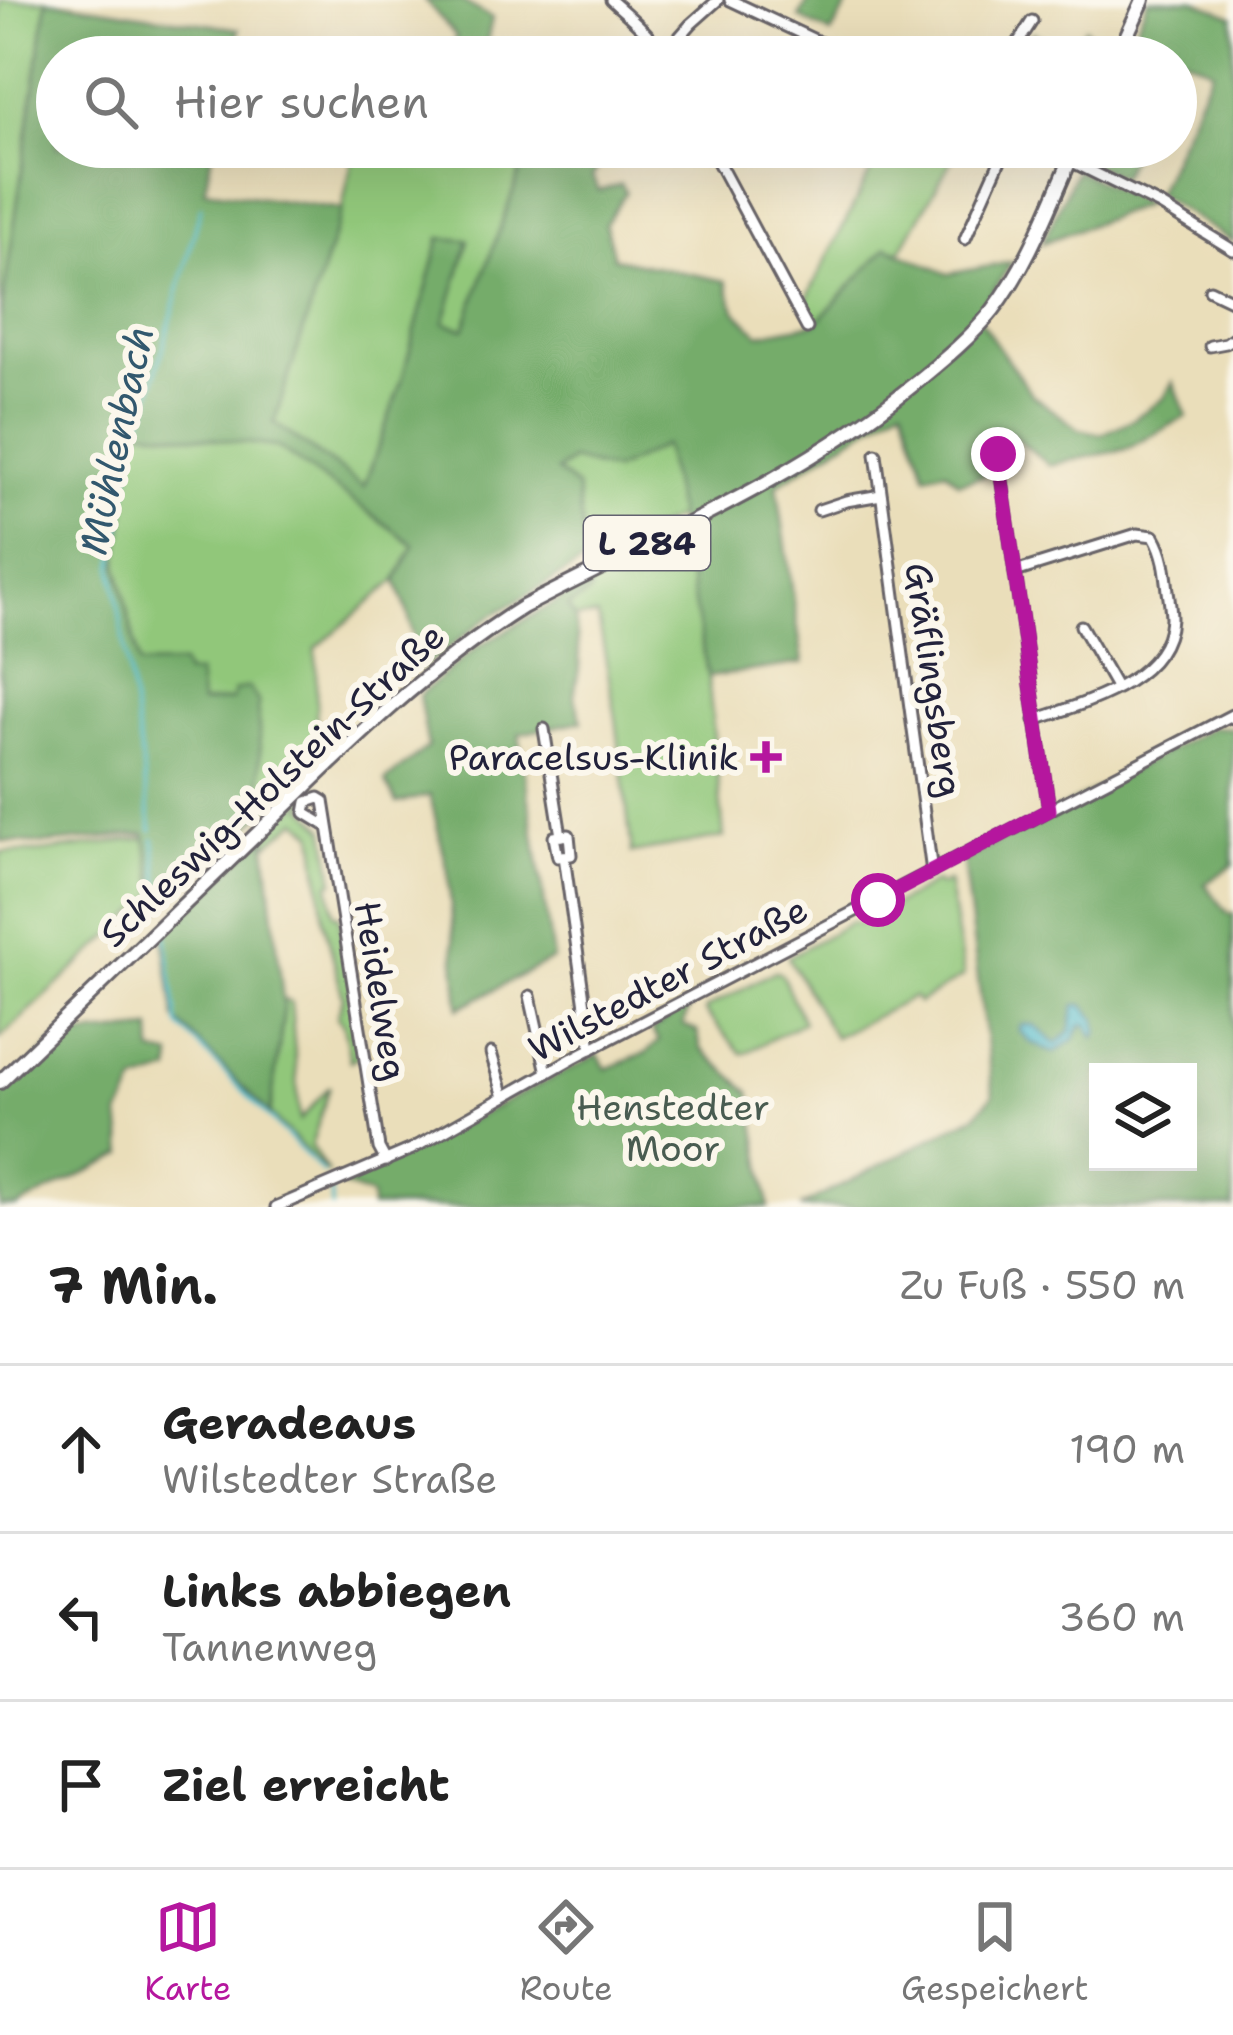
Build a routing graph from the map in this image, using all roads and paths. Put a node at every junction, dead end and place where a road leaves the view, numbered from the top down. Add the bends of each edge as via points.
1 (610, 0) edge
2 (718, 0) edge
3 (730, 0) edge
4 (1143, 0) edge
5 (1032, 21) dead end
6 (647, 36) edge
7 (681, 36) edge
8 (806, 36) edge
9 (1022, 36) edge
10 (1127, 36) edge
11 (721, 168) edge
12 (997, 168) edge
13 (1067, 168) edge
14 (1097, 168) edge
15 (965, 239) dead end
16 (1233, 250) edge
17 (1210, 290) dead end
18 (1233, 301) edge
19 (807, 328) dead end
20 (1233, 338) edge
21 (1210, 346) dead end
22 (876, 454) dead end
23 (998, 454) dead end
24 (881, 495) junction
25 (819, 510) dead end
26 (1015, 572) junction
27 (1081, 626) dead end
28 (1115, 687) junction
29 (1232, 716) edge
30 (1035, 720) junction
31 (544, 729) dead end
32 (1049, 810) junction
33 (328, 827) dead end
34 (932, 872) junction
35 (530, 996) dead end
36 (591, 1049) junction
37 (491, 1053) dead end
38 (547, 1073) junction
39 (0, 1082) edge
40 (504, 1097) junction
41 (386, 1161) junction
42 (276, 1207) edge

1 - 6 street
2 - 7 street
3 - 8 street
4 - 10 main road
5 - 9 street
11 - 19 street
12 - 15 street
13 - 39 main road, Schleswig-Holstein-Straße / L 284 via 1013,279 944,360 811,458 478,636 322,770
14 - 16 street
17 - 18 street
20 - 21 street
22 - 24 street, Gräflingsberg
23 - 26 street
24 - 25 street
24 - 34 street, Gräflingsberg
26 - 28 street via 1137,534 1154,536 1167,585 1167,638 1142,672
26 - 30 street
27 - 28 street
28 - 30 street
29 - 32 street, Wilstedter Straße
30 - 32 street
31 - 36 street via 571,855 564,856
32 - 34 street, Wilstedter Straße
33 - 41 street, Heidelweg
34 - 36 street, Wilstedter Straße
35 - 38 street
36 - 38 street, Wilstedter Straße
37 - 40 street
38 - 40 street, Wilstedter Straße
40 - 41 street, Wilstedter Straße
41 - 42 street, Wilstedter Straße

